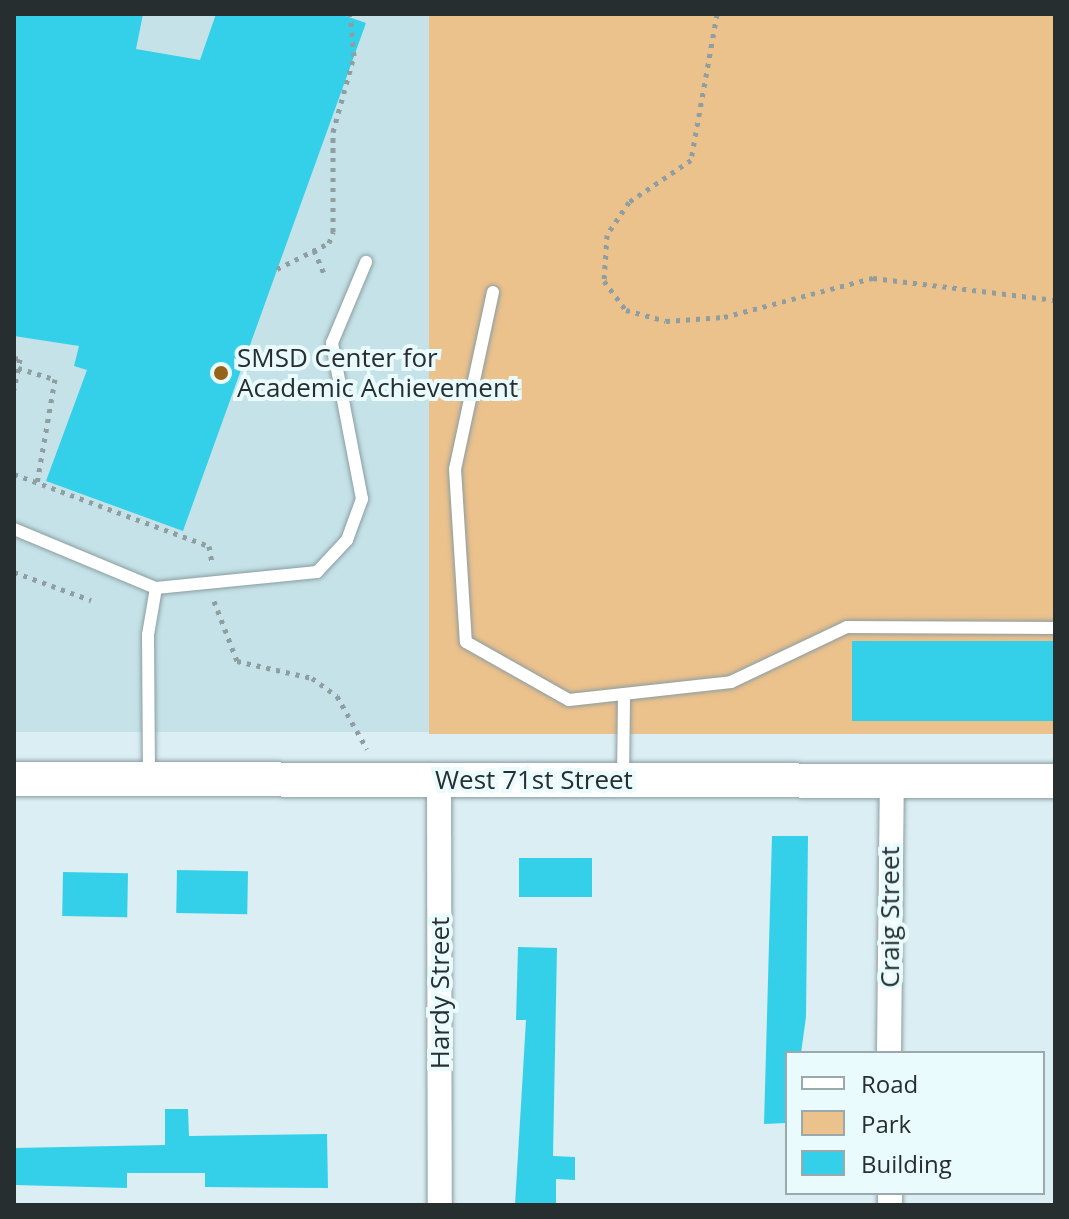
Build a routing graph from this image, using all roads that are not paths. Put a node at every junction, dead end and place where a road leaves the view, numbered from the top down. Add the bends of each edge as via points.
1 (366, 262) dead end
2 (493, 292) dead end
3 (14, 529) edge
4 (156, 588) junction
5 (1055, 628) edge
6 (624, 694) junction
7 (14, 779) edge
8 (149, 780) junction
9 (439, 780) junction
10 (623, 780) junction
11 (892, 781) junction
12 (1055, 781) edge
13 (889, 1051) edge
14 (440, 1205) edge

1 - 4 lane via 332,343 362,499 347,540 317,572
2 - 6 lane via 455,469 466,642 569,700
3 - 4 lane
4 - 8 lane via 148,635
5 - 6 lane via 847,627 731,682
6 - 10 lane
7 - 8 street, West 71st Street
8 - 9 street, West 71st Street
9 - 10 street, West 71st Street
9 - 14 street, Hardy Street
10 - 11 street, West 71st Street
11 - 12 street, West 71st Street
11 - 13 street, Craig Street

